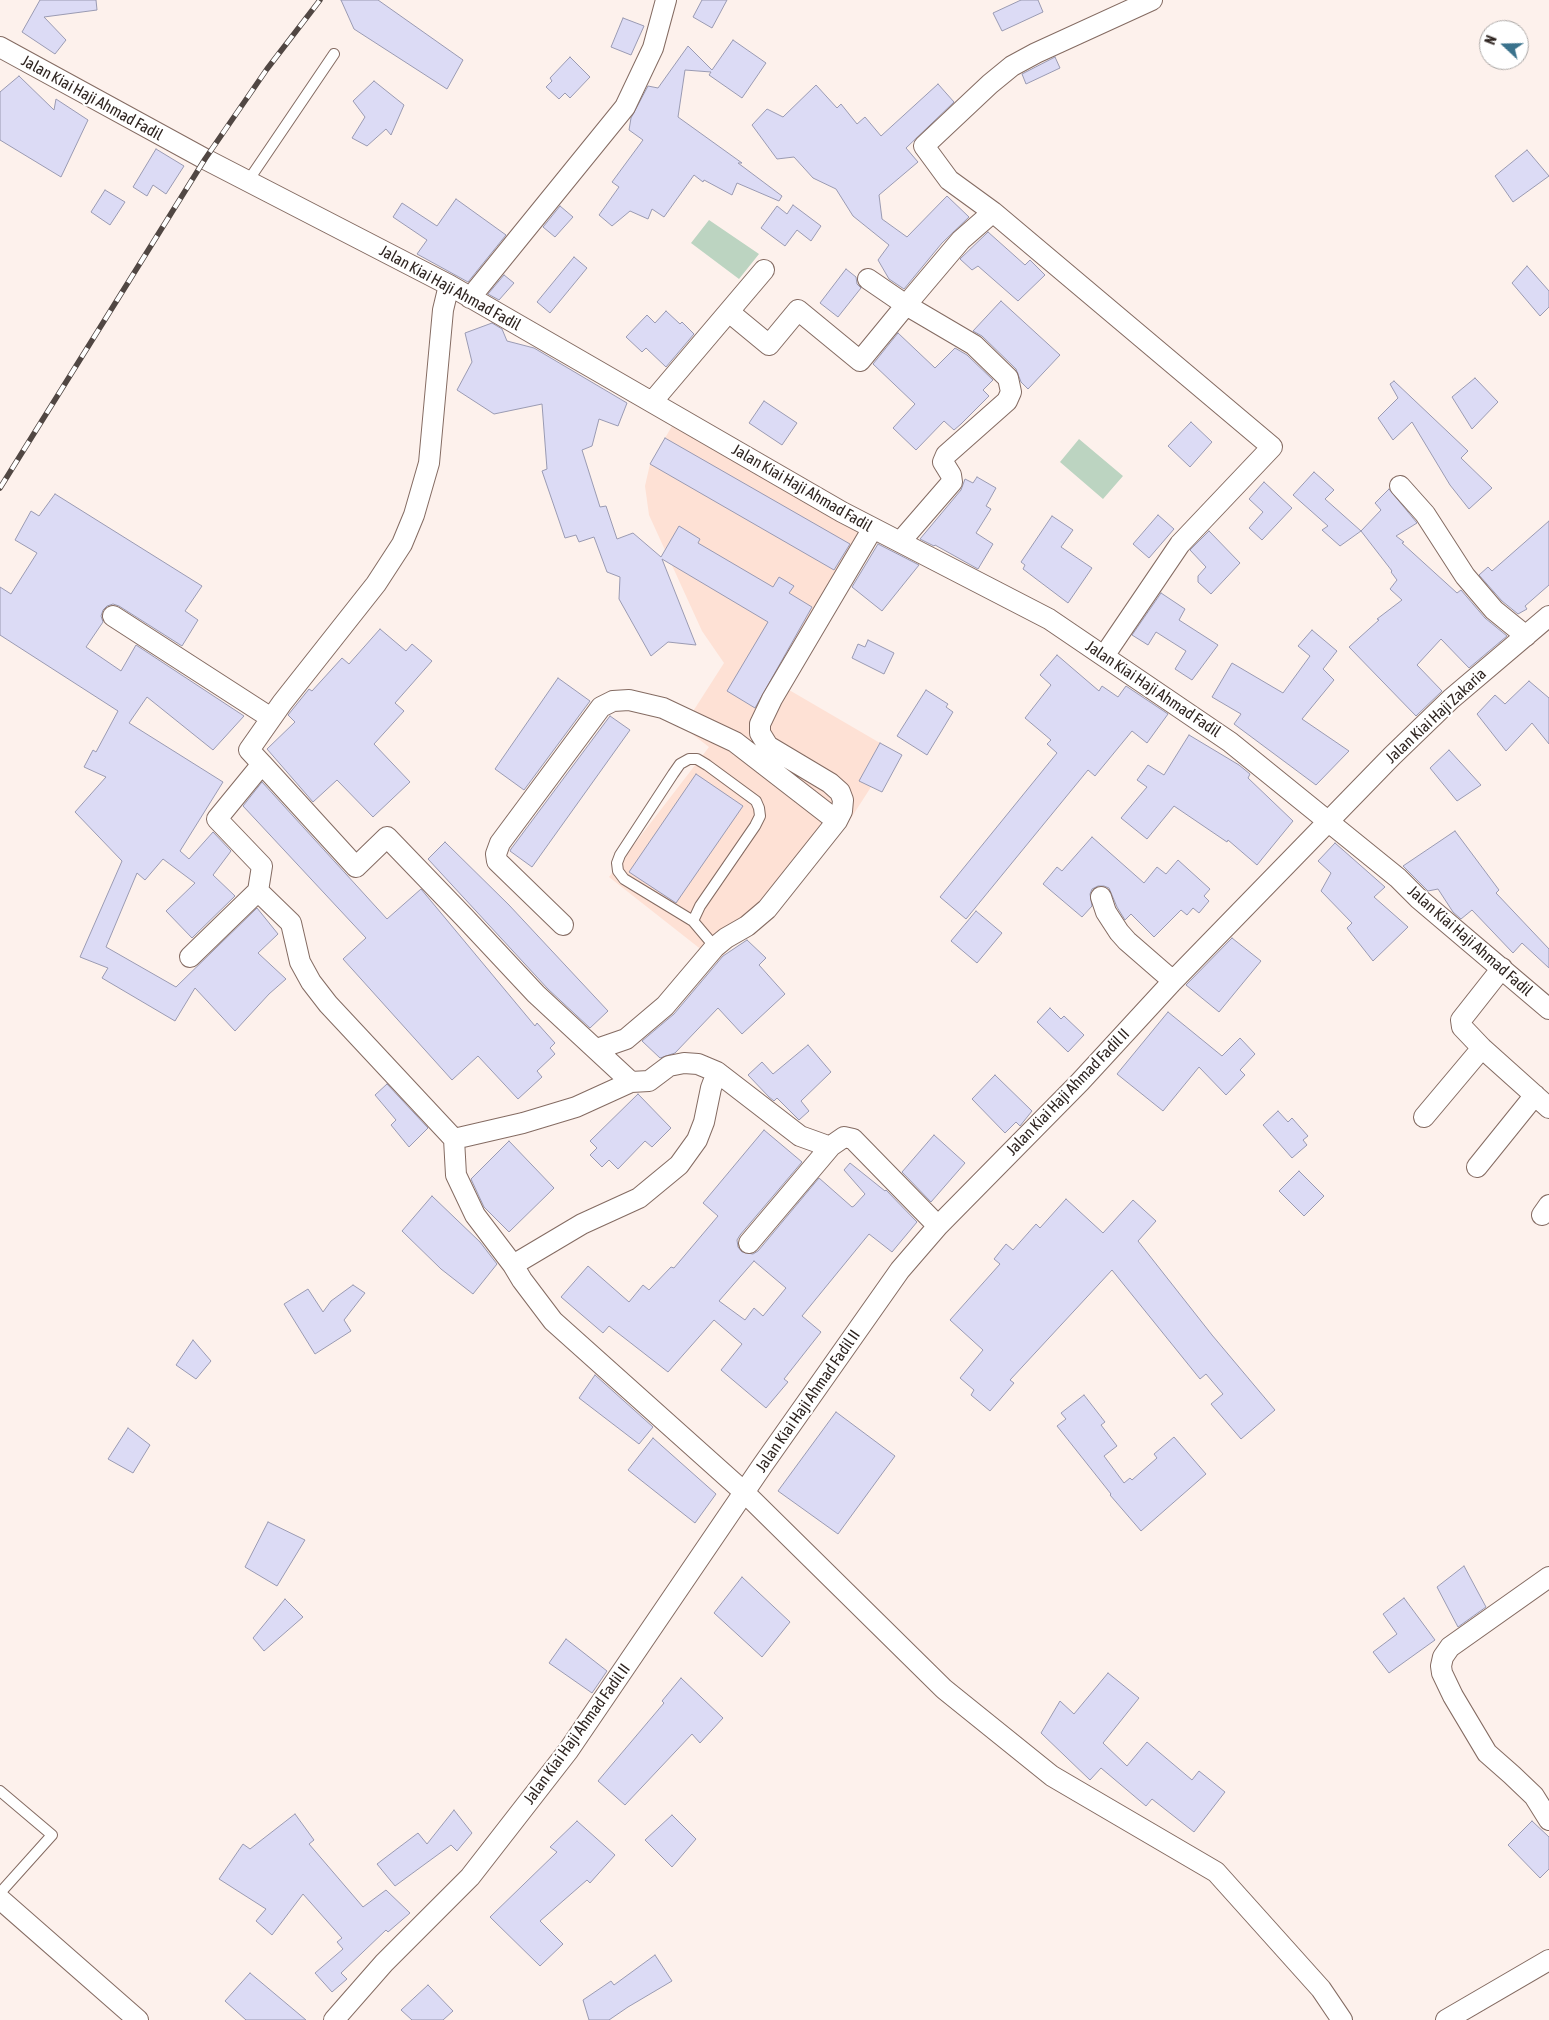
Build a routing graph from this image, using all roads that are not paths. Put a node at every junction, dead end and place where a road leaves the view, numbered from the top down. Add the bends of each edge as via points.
1 (666, 0) edge
2 (1152, 0) edge
3 (0, 47) edge
4 (334, 54) dead end
5 (248, 181) junction
6 (993, 212) junction
7 (764, 270) dead end
8 (868, 279) dead end
9 (449, 285) junction
10 (470, 298) junction
11 (906, 304) junction
12 (728, 312) junction
13 (652, 402) junction
14 (1400, 486) dead end
15 (873, 528) junction
16 (900, 542) junction
17 (113, 616) dead end
18 (1549, 616) edge
19 (1526, 636) junction
20 (1104, 656) junction
21 (271, 718) junction
22 (262, 764) junction
23 (837, 821) junction
24 (1329, 822) junction
25 (258, 891) junction
26 (1101, 896) dead end
27 (693, 922) junction
28 (563, 925) dead end
29 (715, 948) junction
30 (190, 957) dead end
31 (1502, 968) junction
32 (1173, 981) junction
33 (1549, 1009) edge
34 (1482, 1048) junction
35 (596, 1049) junction
36 (715, 1077) junction
37 (631, 1082) junction
38 (1542, 1102) edge
39 (1424, 1117) dead end
40 (454, 1139) junction
41 (831, 1146) junction
42 (1477, 1167) dead end
43 (938, 1226) junction
44 (750, 1243) dead end
45 (514, 1265) junction
46 (744, 1492) junction
47 (1549, 1577) edge
48 (0, 1791) edge
49 (1549, 1820) edge
50 (0, 1894) edge
51 (0, 1898) edge
52 (1549, 1960) edge
53 (138, 2020) edge
54 (334, 2020) edge
55 (1342, 2020) edge
56 (1446, 2020) edge

1 - 10 street via 654,48 625,107
2 - 6 street via 1012,66 924,146 948,180
3 - 5 street, Jalan Kiai Haji Ahmad Fadil
4 - 5 lane
5 - 9 street, Jalan Kiai Haji Ahmad Fadil
6 - 11 street via 961,240
6 - 20 street via 1272,446 1180,544
7 - 12 street
8 - 11 street
9 - 10 street, Jalan Kiai Haji Ahmad Fadil
9 - 21 street via 443,310 429,464 414,515 402,544 376,584
10 - 13 street, Jalan Kiai Haji Ahmad Fadil
11 - 12 street via 860,361 798,310 769,345
11 - 16 street via 974,345 1008,378 1012,392 1007,401 946,455 943,462 952,482
12 - 13 street
13 - 15 street, Jalan Kiai Haji Ahmad Fadil
14 - 19 street via 1430,521 1465,576 1494,610
15 - 16 street, Jalan Kiai Haji Ahmad Fadil
15 - 23 street via 760,724 760,733 768,746 840,792 842,811
16 - 20 street, Jalan Kiai Haji Ahmad Fadil via 1049,619
17 - 21 street
18 - 19 street, Jalan Kiai Haji Zakaria
19 - 24 street, Jalan Kiai Haji Zakaria via 1444,706
20 - 24 street, Jalan Kiai Haji Ahmad Fadil via 1223,736
21 - 22 street via 249,750
22 - 25 street via 217,819 262,866
22 - 35 street via 356,866 386,837 536,994
23 - 28 street via 735,742 662,708 629,700 613,701 601,707 500,843 496,854 497,861
23 - 29 street via 767,909
24 - 31 street, Jalan Kiai Haji Ahmad Fadil
24 - 32 street, Jalan Kiai Haji Ahmad Fadil II
25 - 30 street
25 - 40 street via 291,923 300,962 328,1004
26 - 32 street via 1106,912 1119,932
27 - 27 lane via 700,906 760,816 756,801 697,759 680,764 617,863 624,879
27 - 29 lane
29 - 35 street via 658,1011 626,1039
31 - 33 street, Jalan Kiai Haji Ahmad Fadil
31 - 34 street via 1461,1020 1464,1031
32 - 43 street, Jalan Kiai Haji Ahmad Fadil II via 1080,1082
34 - 38 street
34 - 39 street
35 - 37 street
36 - 37 street via 698,1064 684,1063 669,1066 648,1081
36 - 41 street via 800,1136
36 - 45 street via 697,1140 679,1165 639,1198 582,1224
37 - 40 street via 576,1107
38 - 42 street
40 - 45 street via 456,1175 475,1215
41 - 43 street via 844,1138 853,1139
41 - 44 street
43 - 46 street, Jalan Kiai Haji Ahmad Fadil II via 900,1270
45 - 46 street via 552,1320
46 - 54 street, Jalan Kiai Haji Ahmad Fadil II via 568,1751 489,1854
46 - 55 street via 944,1689 1045,1770 1216,1872 1321,1990
47 - 49 street via 1450,1647 1441,1666 1453,1696 1487,1753 1534,1796
48 - 50 lane via 52,1834
51 - 53 street
52 - 56 street

